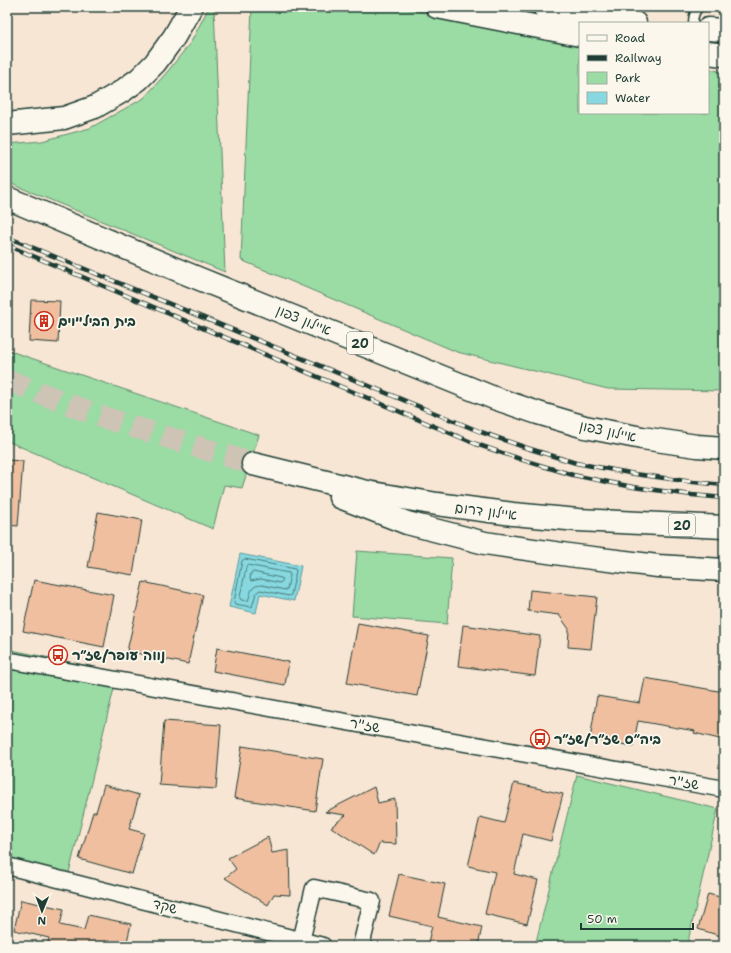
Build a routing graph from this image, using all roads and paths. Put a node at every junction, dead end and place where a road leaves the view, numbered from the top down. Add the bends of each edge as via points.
1 (191, 7) edge
2 (437, 7) edge
3 (544, 7) edge
4 (699, 7) edge
5 (629, 22) edge
6 (693, 22) edge
7 (709, 29) edge
8 (724, 30) edge
9 (579, 35) edge
10 (7, 124) edge
11 (7, 198) edge
12 (724, 448) edge
13 (724, 527) edge
14 (724, 570) edge
15 (7, 660) edge
16 (724, 789) edge
17 (7, 866) edge
18 (301, 941) junction
19 (323, 946) edge
20 (361, 946) edge

1 - 10 main road via 155,63 121,92 95,107 64,118
2 - 9 main road
3 - 5 main road
4 - 6 lane
7 - 8 main road
11 - 12 main road, איילון צפון / 20 via 494,398 585,427 649,440
13 - 14 main road, איילון דרום / 20 via 513,514 367,492 257,466 407,523 485,543 658,566
15 - 16 street, שז"ר
17 - 18 street, שקד
18 - 19 street, שקד
18 - 20 street via 314,888 372,901

